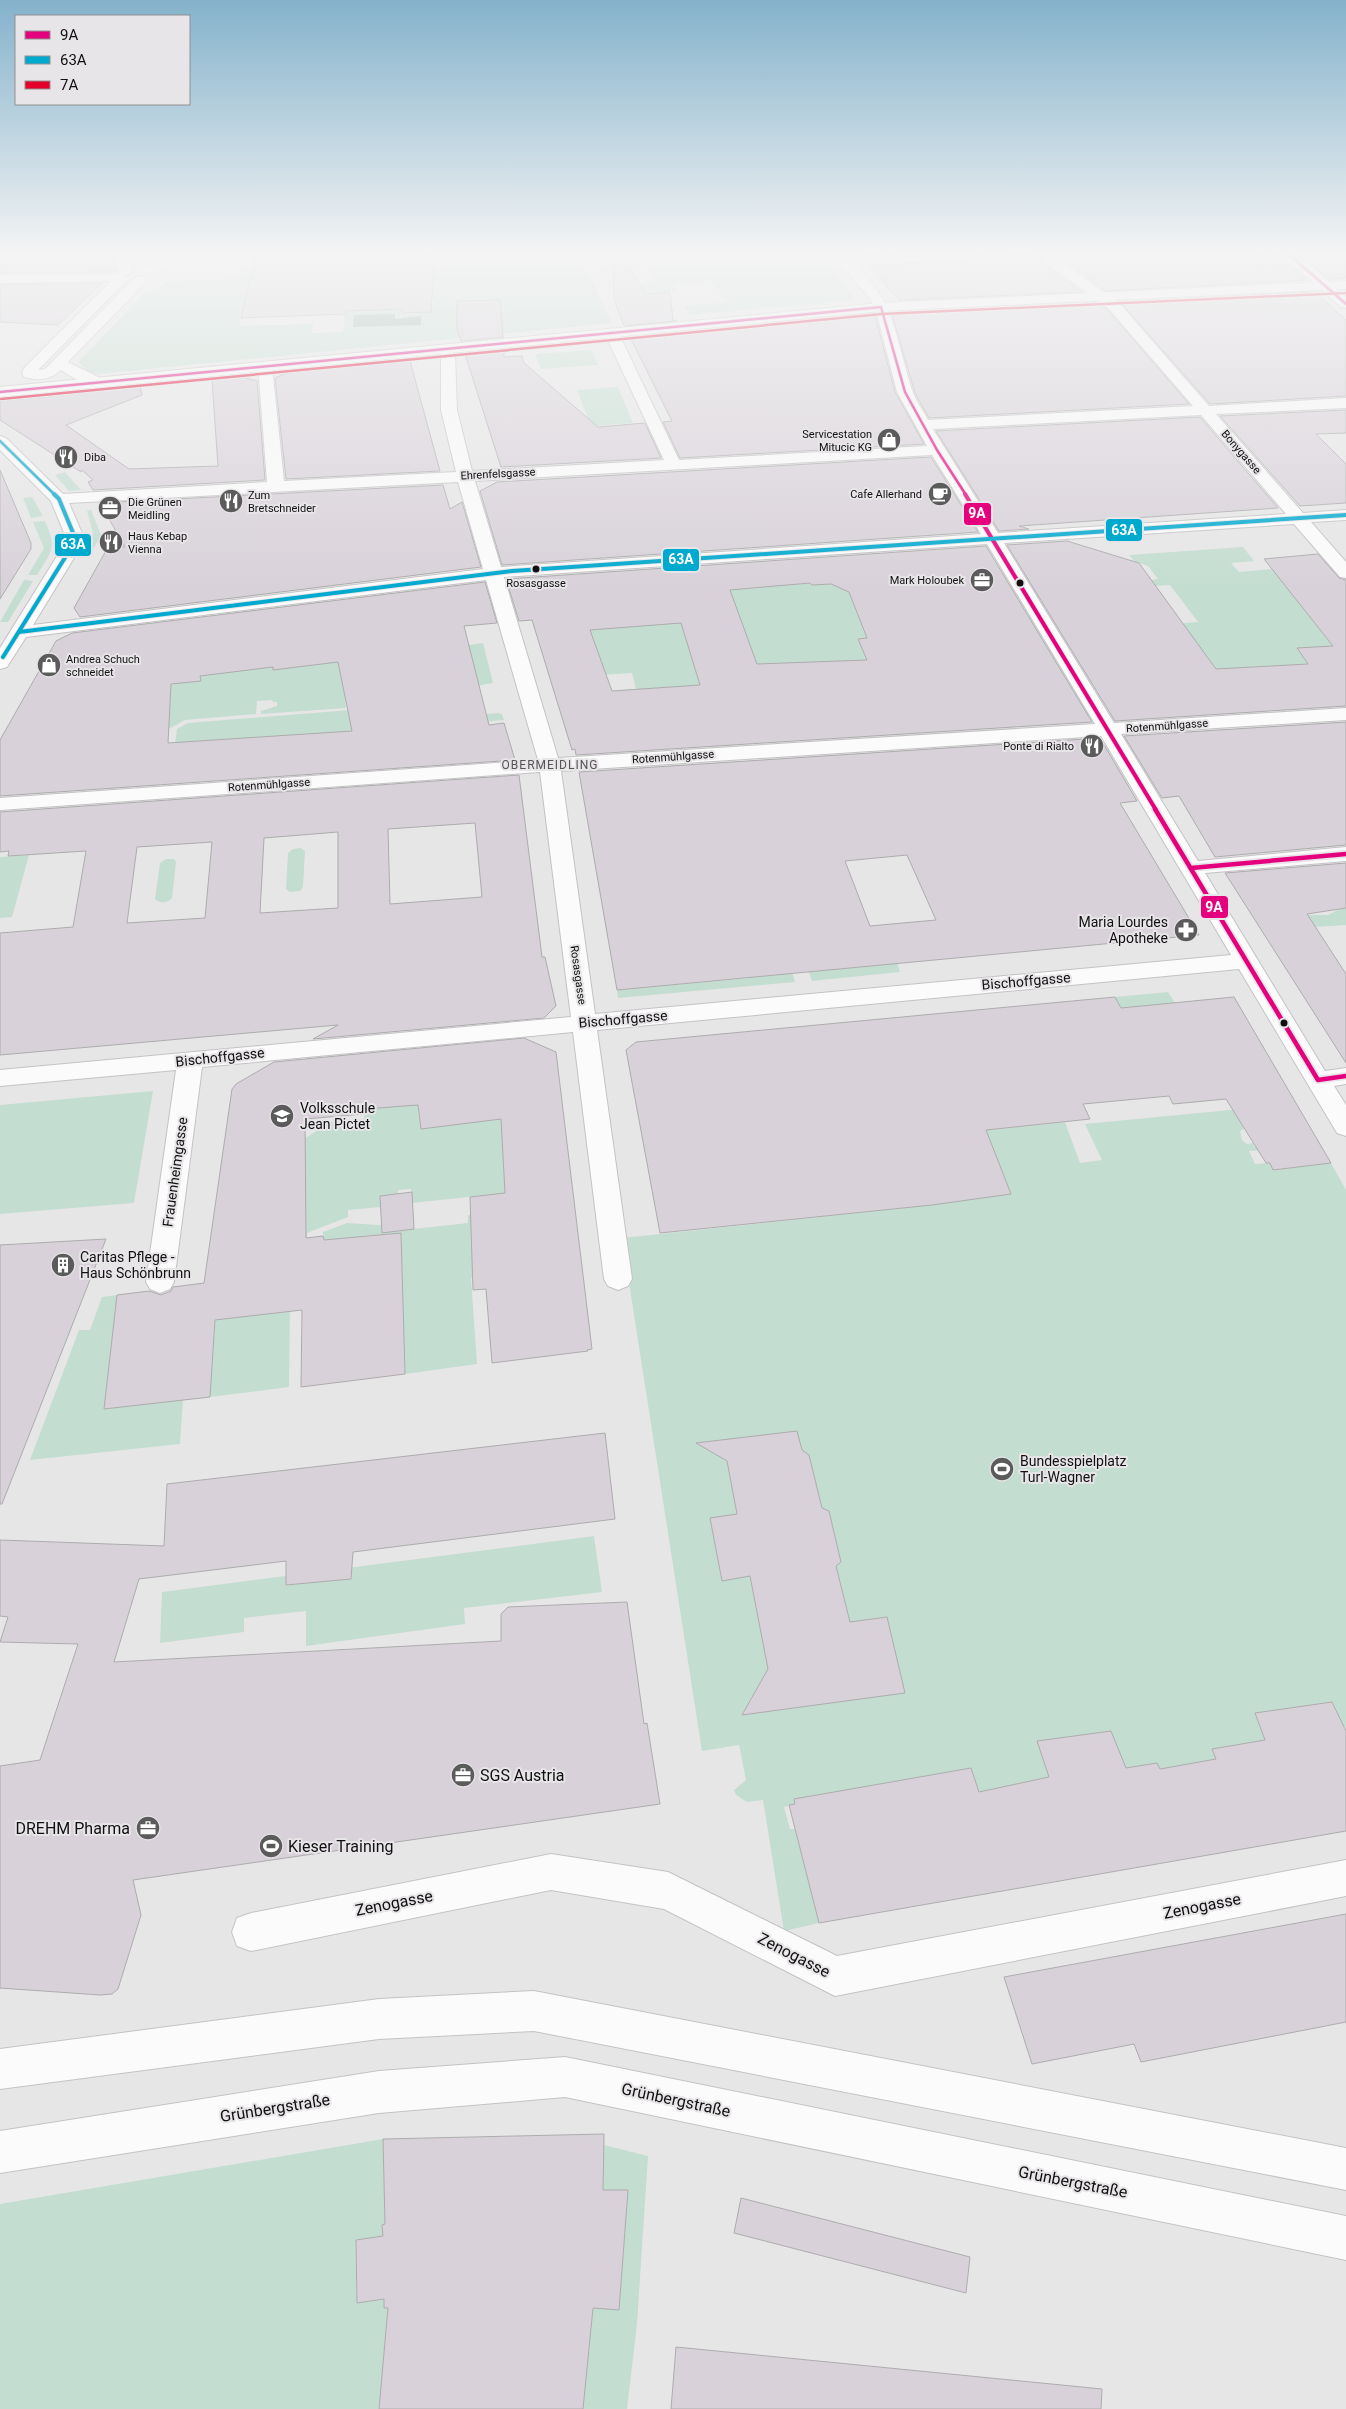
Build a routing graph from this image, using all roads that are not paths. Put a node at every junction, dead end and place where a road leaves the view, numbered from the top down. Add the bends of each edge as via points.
1 (37, 363) edge
2 (58, 363) edge
3 (61, 363) edge
4 (291, 363) edge
5 (448, 363) edge
6 (626, 363) edge
7 (896, 363) edge
8 (1164, 363) edge
9 (265, 366) junction
10 (97, 382) junction
11 (0, 392) edge
12 (1346, 402) edge
13 (1204, 410) junction
14 (923, 425) junction
15 (0, 441) edge
16 (937, 450) junction
17 (0, 455) edge
18 (18, 458) junction
19 (674, 464) junction
20 (465, 476) junction
21 (276, 487) junction
22 (59, 499) junction
23 (1346, 515) edge
24 (1299, 518) junction
25 (993, 539) junction
26 (492, 573) junction
27 (1346, 573) edge
28 (19, 632) junction
29 (0, 662) edge
30 (1346, 714) edge
31 (1108, 730) junction
32 (550, 765) junction
33 (0, 804) edge
34 (1346, 854) edge
35 (1191, 868) junction
36 (1246, 961) junction
37 (584, 1022) junction
38 (190, 1060) junction
39 (1346, 1076) edge
40 (0, 1078) edge
41 (1318, 1080) junction
42 (1346, 1127) edge
43 (618, 1279) dead end
44 (160, 1282) dead end
45 (1346, 1878) edge
46 (251, 1932) dead end
47 (0, 2070) edge
48 (0, 2152) edge
49 (1346, 2169) edge
50 (1346, 2238) edge

1 - 2 street via 28,373 47,374
3 - 10 street
4 - 9 street
5 - 20 street, Rosasgasse via 449,410
6 - 19 street
7 - 14 street via 901,382
8 - 13 street, Bonygasse
9 - 10 street
9 - 21 street
10 - 11 street
12 - 13 street
13 - 14 street
13 - 24 street, Bonygasse
14 - 16 street
15 - 18 street
16 - 19 street, Ehrenfelsgasse
16 - 25 street
17 - 18 street
18 - 22 street
19 - 20 street, Ehrenfelsgasse
20 - 21 street, Ehrenfelsgasse
20 - 26 street, Rosasgasse
21 - 22 street, Ehrenfelsgasse
22 - 28 street via 76,540
23 - 24 street
24 - 25 street
24 - 27 street, Bonygasse
25 - 26 street
25 - 31 street
26 - 28 street
26 - 32 street, Rosasgasse
28 - 29 street
30 - 31 street, Rotenmühlgasse
31 - 32 street, Rotenmühlgasse
31 - 35 street
32 - 33 street, Rotenmühlgasse
32 - 37 street, Rosasgasse
34 - 35 street
35 - 36 street
36 - 37 street, Bischoffgasse
36 - 41 street
37 - 38 street, Bischoffgasse
37 - 43 street, Rosasgasse
38 - 40 street, Bischoffgasse
38 - 44 street, Frauenheimgasse
39 - 41 street
41 - 42 street
45 - 46 street, Zenogasse via 835,1976 668,1891 551,1872
47 - 49 street via 379,2019 534,2011
48 - 50 street, Grünbergstraße via 379,2092 565,2077

